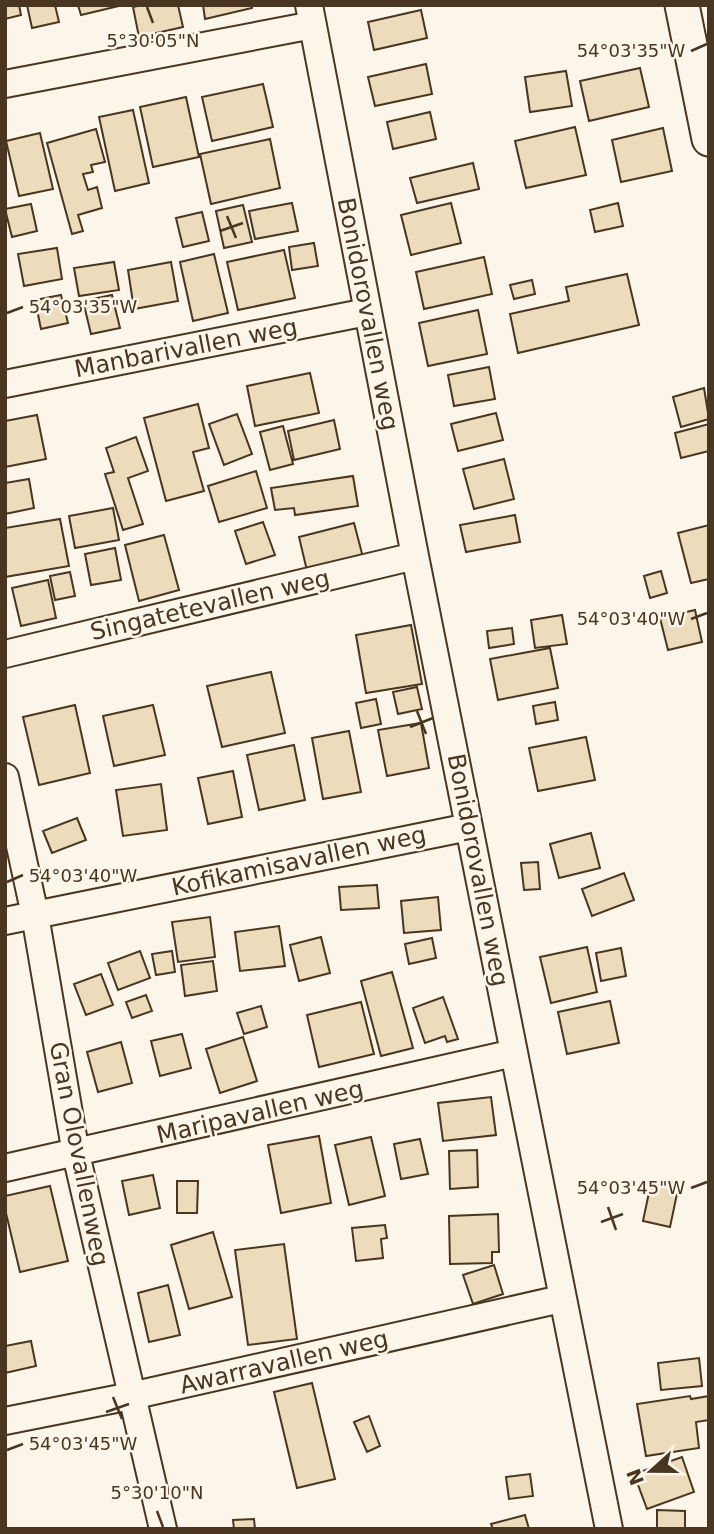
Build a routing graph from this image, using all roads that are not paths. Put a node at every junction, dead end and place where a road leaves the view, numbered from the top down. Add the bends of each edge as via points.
1 (682, 5) edge
2 (311, 15) edge
3 (5, 84) edge
4 (709, 139) edge
5 (367, 313) junction
6 (5, 384) edge
7 (415, 556) junction
8 (5, 654) edge
9 (5, 777) edge
10 (469, 827) junction
11 (35, 915) junction
12 (5, 921) edge
13 (514, 1053) junction
14 (76, 1154) junction
15 (5, 1168) edge
16 (561, 1299) junction
17 (131, 1396) junction
18 (5, 1421) edge
19 (163, 1529) edge
20 (609, 1529) edge

1 - 4 main road
2 - 3 street
2 - 5 street, Bonidorovallen weg
5 - 6 street, Manbarivallen weg
5 - 7 street, Bonidorovallen weg
7 - 8 street, Singatetevallen weg
7 - 10 street, Bonidorovallen weg
9 - 11 street, Gran Olovallenweg
10 - 11 street, Kofikamisavallen weg
10 - 13 street, Bonidorovallen weg
11 - 12 street, Kofikamisavallen weg
11 - 14 street, Gran Olovallenweg
13 - 14 street, Maripavallen weg
13 - 16 street, Bonidorovallen weg
14 - 15 street, Maripavallen weg
14 - 17 street, Gran Olovallenweg
16 - 17 street, Awarravallen weg
16 - 20 street, Bonidorovallen weg
17 - 18 street, Awarravallen weg
17 - 19 street, Gran Olovallenweg

